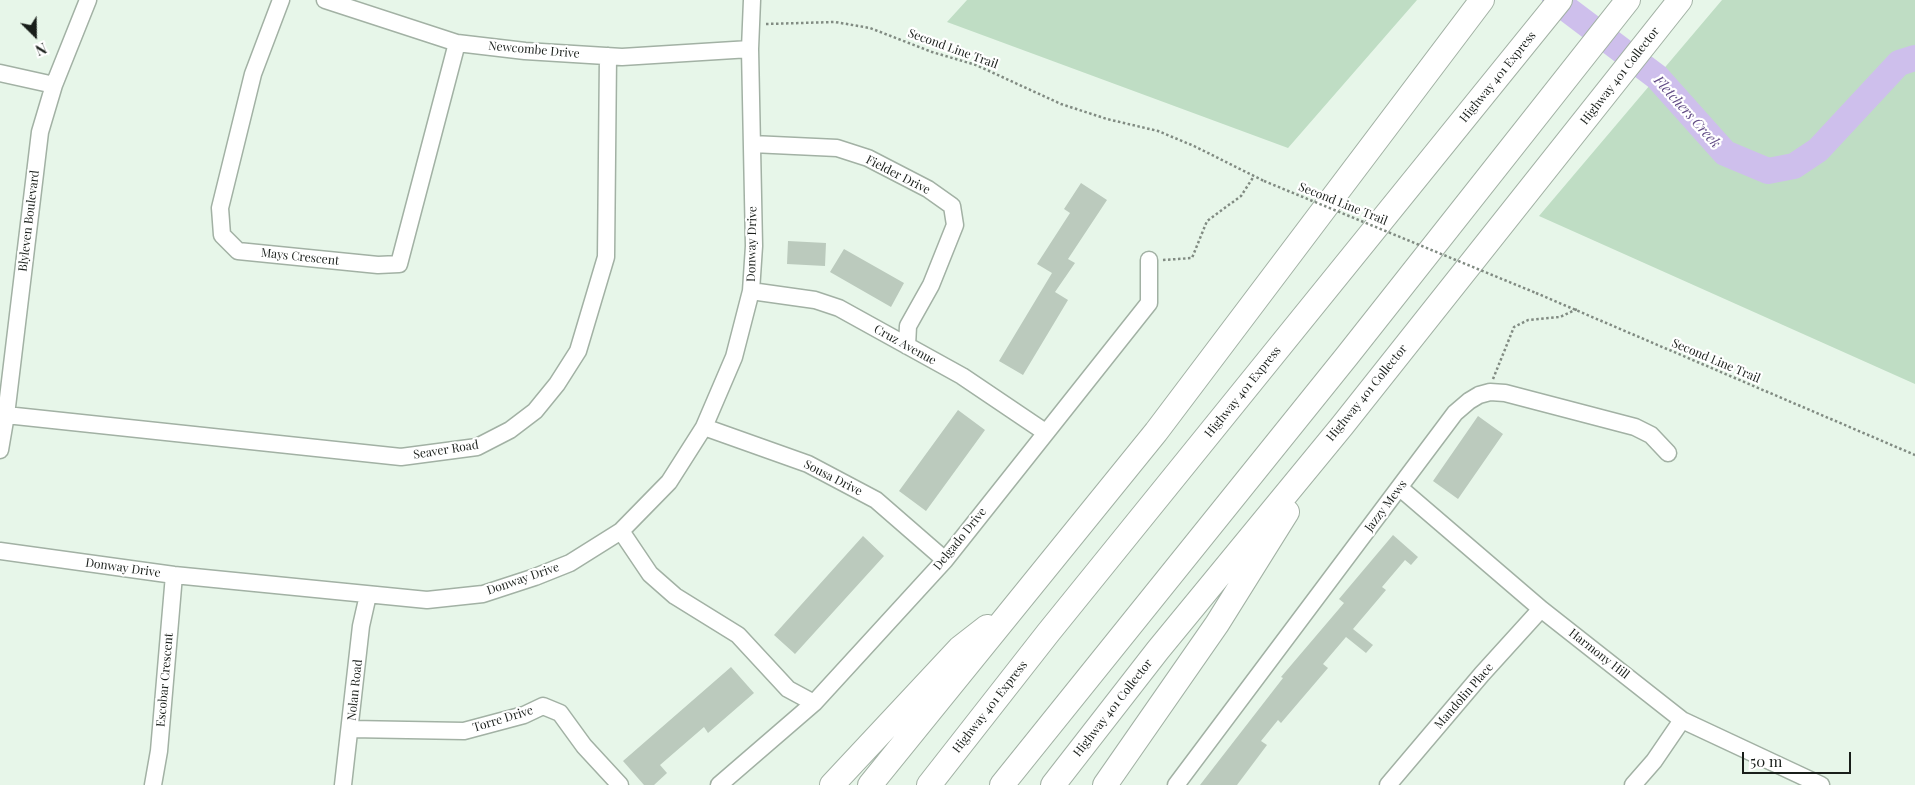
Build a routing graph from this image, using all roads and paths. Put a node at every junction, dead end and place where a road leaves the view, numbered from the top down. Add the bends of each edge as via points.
1 (88, 0) edge
2 (281, 0) edge
3 (325, 0) edge
4 (752, 0) edge
5 (1560, 0) edge
6 (1680, 0) edge
7 (1481, 1) edge
8 (1627, 1) edge
9 (751, 24) junction
10 (457, 43) junction
11 (750, 49) junction
12 (608, 56) junction
13 (0, 73) edge
14 (54, 86) junction
15 (752, 144) junction
16 (1254, 176) junction
17 (1149, 260) joint
18 (752, 292) junction
19 (1577, 309) junction
20 (907, 346) junction
21 (1490, 392) junction
22 (6, 414) junction
23 (1342, 426) junction
24 (704, 427) junction
25 (1045, 432) junction
26 (0, 450) edge
27 (1668, 453) dead end
28 (1915, 455) edge
29 (1400, 488) junction
30 (621, 531) junction
31 (0, 551) edge
32 (945, 560) junction
33 (174, 575) junction
34 (368, 595) junction
35 (1021, 599) junction
36 (1541, 609) junction
37 (814, 703) junction
38 (1682, 720) junction
39 (351, 729) junction
40 (153, 785) edge
41 (343, 785) edge
42 (620, 785) edge
43 (719, 785) edge
44 (832, 785) edge
45 (870, 785) edge
46 (929, 785) edge
47 (1002, 785) edge
48 (1053, 785) edge
49 (1105, 785) edge
50 (1176, 785) edge
51 (1388, 785) edge
52 (1633, 785) edge
53 (1821, 785) edge

1 - 14 street, Blyleven Boulevard
2 - 10 street, Mays Crescent via 253,74 220,208 222,235 238,251 399,264
3 - 10 street, Newcombe Drive
4 - 9 street, Donway Drive
5 - 46 highway, Highway 401 Express
6 - 23 highway, Highway 401 Collector
7 - 35 highway via 1156,432
8 - 47 highway
9 - 11 street, Donway Drive
9 - 16 path, Second Line Trail via 835,22 870,28 976,65 1061,104 1158,131
10 - 12 street, Newcombe Drive
11 - 12 street, Newcombe Drive
11 - 15 street, Donway Drive
12 - 22 street, Seaver Road via 606,257 578,351 535,411 510,430 477,447 401,457
13 - 14 street
14 - 22 street, Blyleven Boulevard via 40,132
15 - 18 street, Donway Drive
15 - 20 street, Fielder Drive via 845,150 868,158 928,189 952,206 955,225 931,285 908,326
16 - 17 path via 1241,196 1207,221 1192,258
16 - 19 path, Second Line Trail, bridge
17 - 25 street, Delgado Drive via 1148,303
18 - 20 street, Cruz Avenue via 815,300 838,308
18 - 24 street, Donway Drive via 734,357
19 - 21 path via 1560,317 1528,320 1514,327
19 - 28 path, Second Line Trail
20 - 25 street, Cruz Avenue via 962,376
21 - 27 street via 1505,393 1635,427 1651,435
21 - 29 street, Jazzy Mews via 1479,395 1455,413
22 - 26 street, Blyleven Boulevard
23 - 48 highway, Highway 401 Collector via 1158,650
23 - 49 highway via 1217,624
24 - 30 street, Donway Drive via 669,482
24 - 32 street, Sousa Drive via 808,464 876,500
25 - 32 street, Delgado Drive
29 - 36 street, Harmony Hill
29 - 50 street, Jazzy Mews
30 - 34 street, Donway Drive via 570,563 483,594 427,600
30 - 37 street via 650,574 675,596 738,635 788,689
31 - 33 street, Donway Drive
32 - 37 street, Delgado Drive
33 - 34 street, Donway Drive
33 - 40 street, Escobar Crescent via 159,751
34 - 39 street, Nolan Road via 361,626
35 - 44 highway via 960,648
35 - 45 highway
36 - 38 street, Harmony Hill
36 - 51 street, Mandolin Place
37 - 43 street, Delgado Drive
38 - 52 street
38 - 53 street, Harmony Hill
39 - 41 street, Nolan Road
39 - 42 street, Torre Drive via 464,731 524,715 543,706 560,713 584,746

